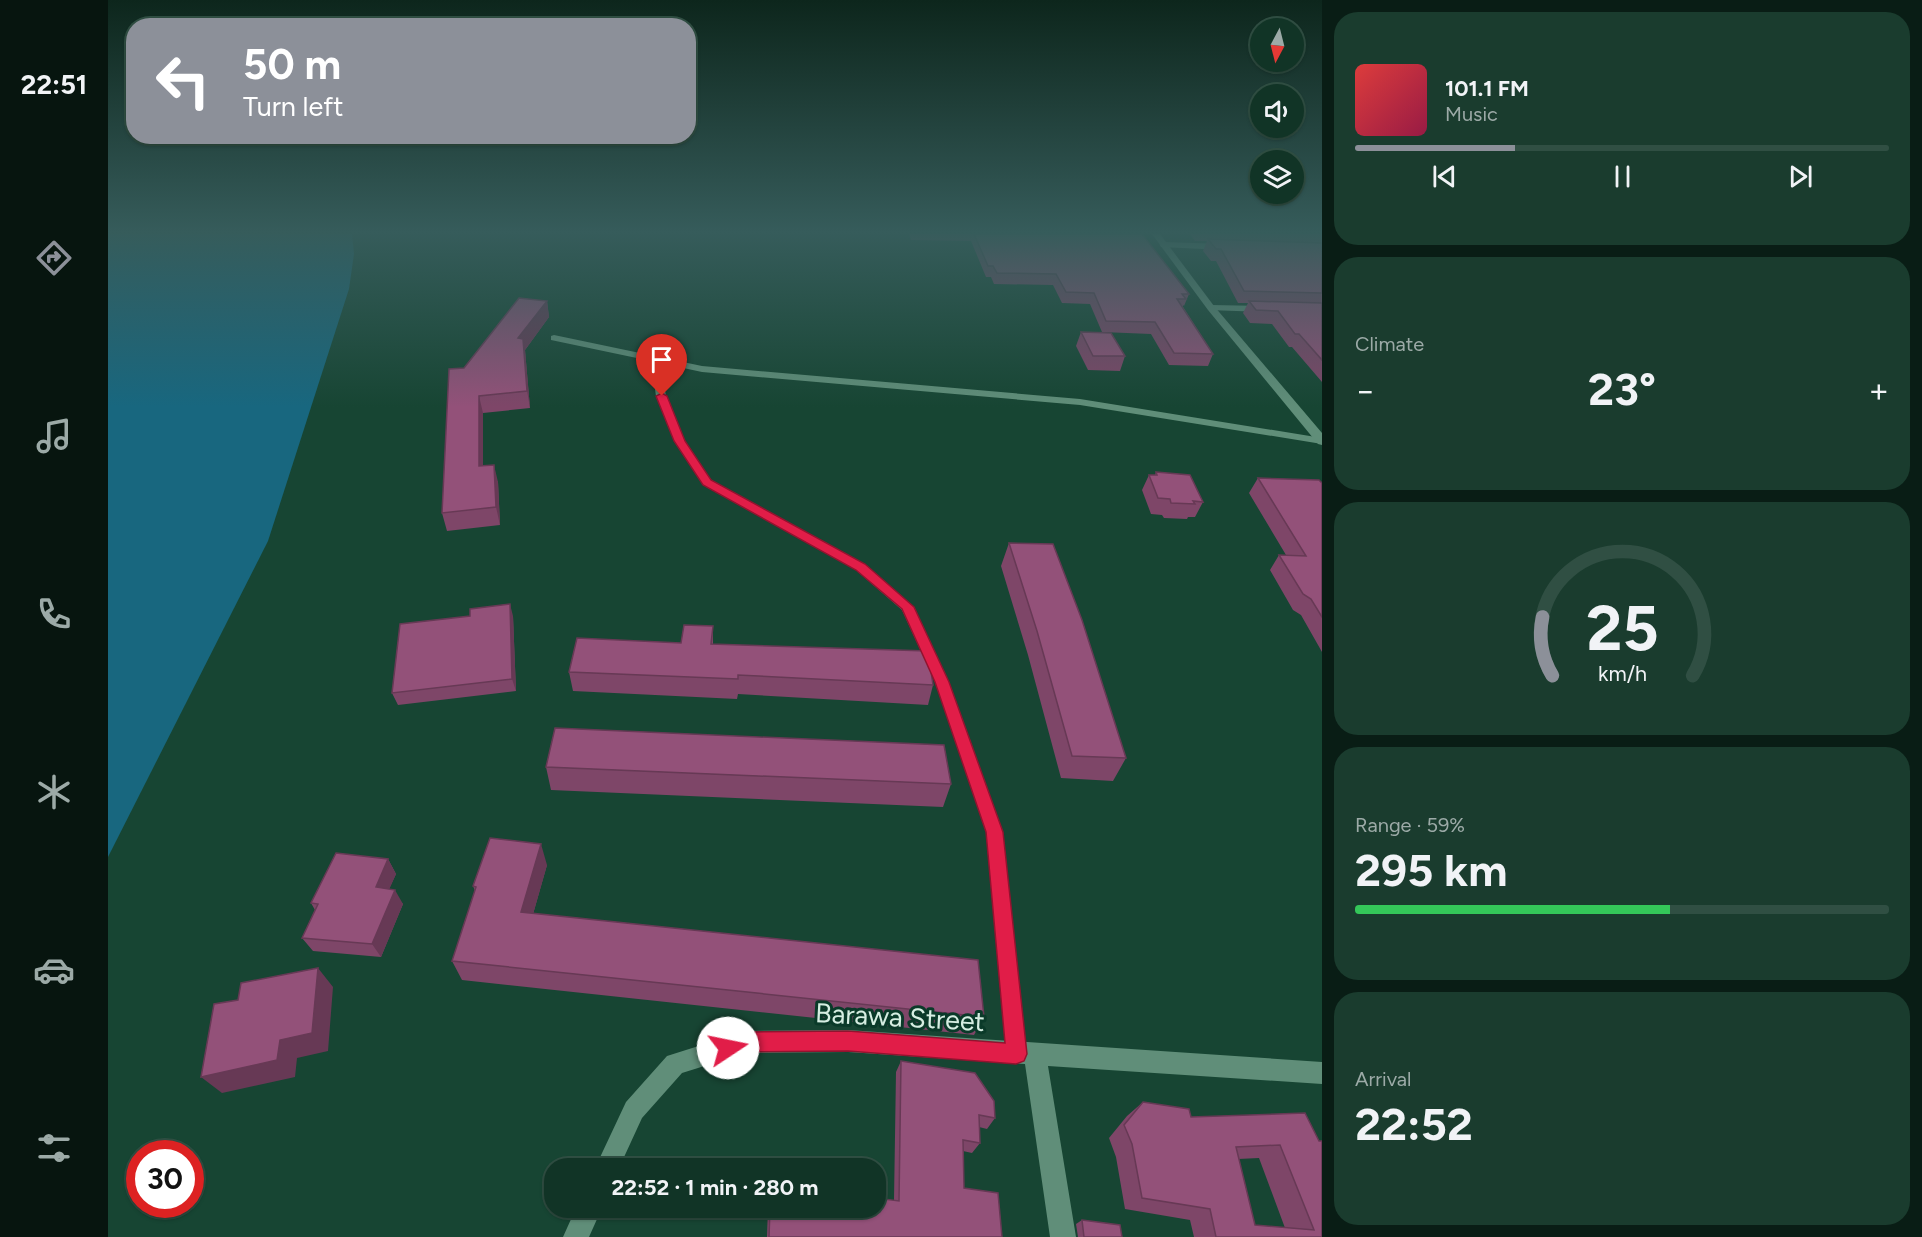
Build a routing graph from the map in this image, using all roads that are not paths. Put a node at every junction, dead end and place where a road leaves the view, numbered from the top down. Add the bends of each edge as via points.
1 (1199, 292) edge
2 (1211, 308) junction
3 (1278, 310) edge
4 (554, 338) dead end
5 (655, 359) junction
6 (1322, 441) edge
7 (1026, 1054) junction
8 (1322, 1073) edge
9 (612, 1158) edge
10 (585, 1218) edge
11 (576, 1237) edge
12 (1063, 1237) edge

1 - 2 street
2 - 3 street
2 - 6 street
4 - 5 lane
5 - 6 lane via 702,369 1080,402
5 - 7 lane via 662,396 680,441 707,483 860,567 907,607 942,682 995,832
7 - 8 street, Barawa Street
7 - 9 street, Barawa Street via 848,1041 746,1042 675,1064 634,1110
7 - 12 street
10 - 11 street

